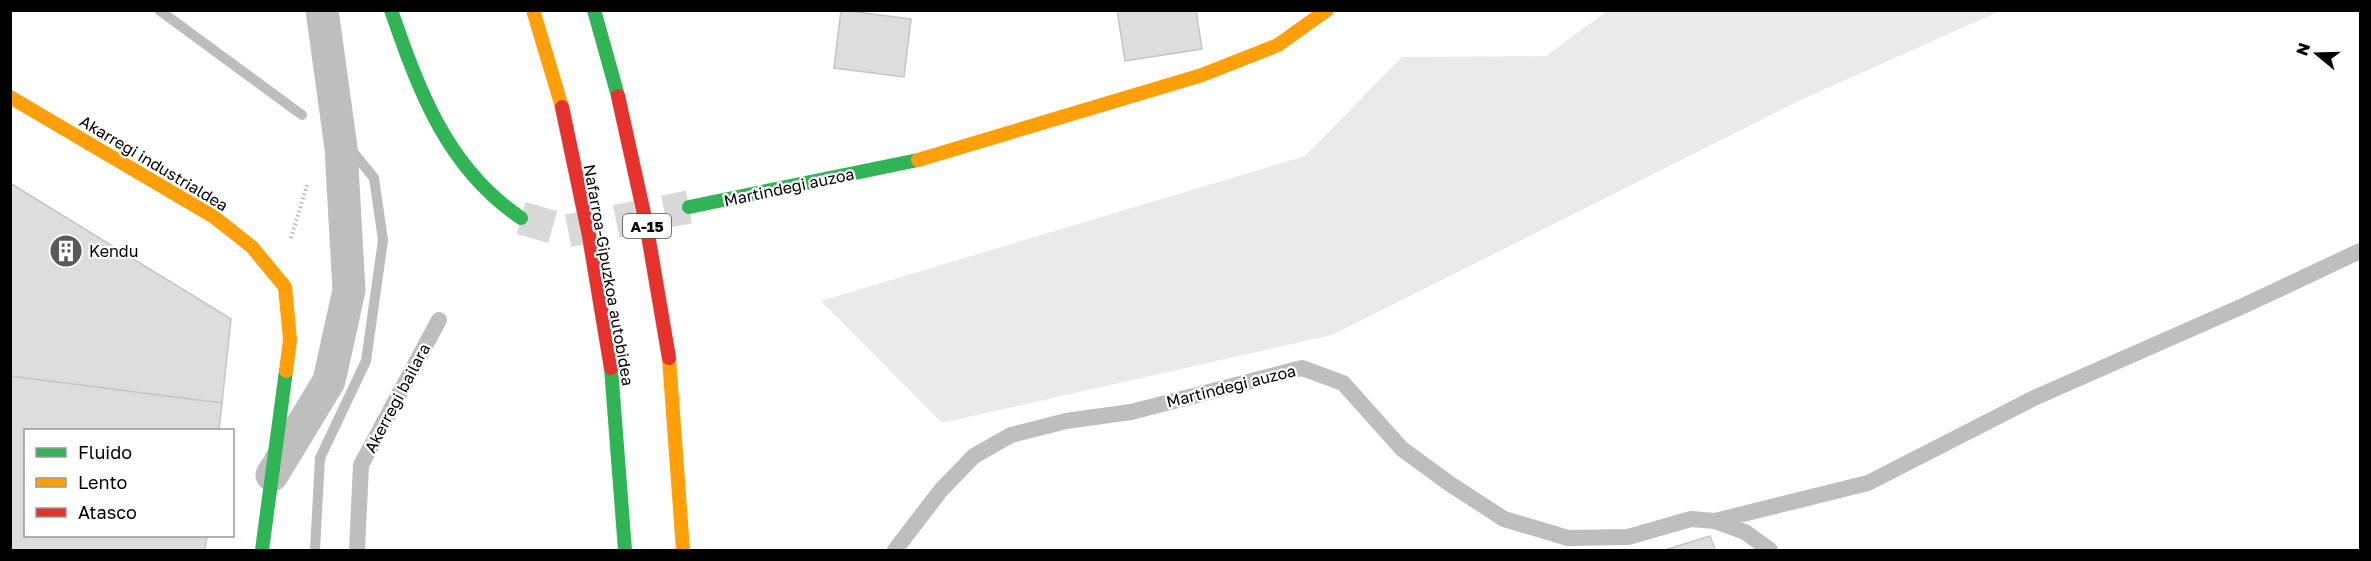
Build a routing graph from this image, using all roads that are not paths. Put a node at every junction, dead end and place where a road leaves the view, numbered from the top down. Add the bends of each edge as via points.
1 (322, 10) edge
2 (391, 10) edge
3 (533, 10) edge
4 (594, 10) edge
5 (1327, 10) edge
6 (10, 97) edge
7 (689, 207) tunnel mouth
8 (521, 218) tunnel mouth
9 (2361, 251) edge
10 (439, 320) dead end
11 (272, 475) junction
12 (1715, 520) junction
13 (262, 550) edge
14 (357, 550) edge
15 (625, 550) edge
16 (683, 550) edge
17 (895, 550) edge
18 (1770, 550) edge

1 - 11 street via 341,148 349,290 329,381
2 - 8 main road via 442,134 500,206
3 - 15 main road, Nafarroa-Gipuzkoa autobidea, bridge via 562,107 589,237 611,368
4 - 16 main road, A-15, bridge via 646,223 669,358
5 - 7 main road, Martindegi auzoa via 1278,45 1180,82 935,157
6 - 11 main road, Akarregi industrialdea via 214,217 252,247 285,287 290,340
9 - 12 lane via 2034,398 1868,483
10 - 14 lane, Akerregi bailara via 361,465
11 - 13 main road, Akarregi industrialdea
12 - 17 lane, Martindegi auzoa via 1691,519 1628,537 1568,538 1504,519 1402,449 1343,383 1302,368 1131,412 1066,421 1011,435 974,456 941,490
12 - 18 lane, Martindegi auzoa via 1745,532

